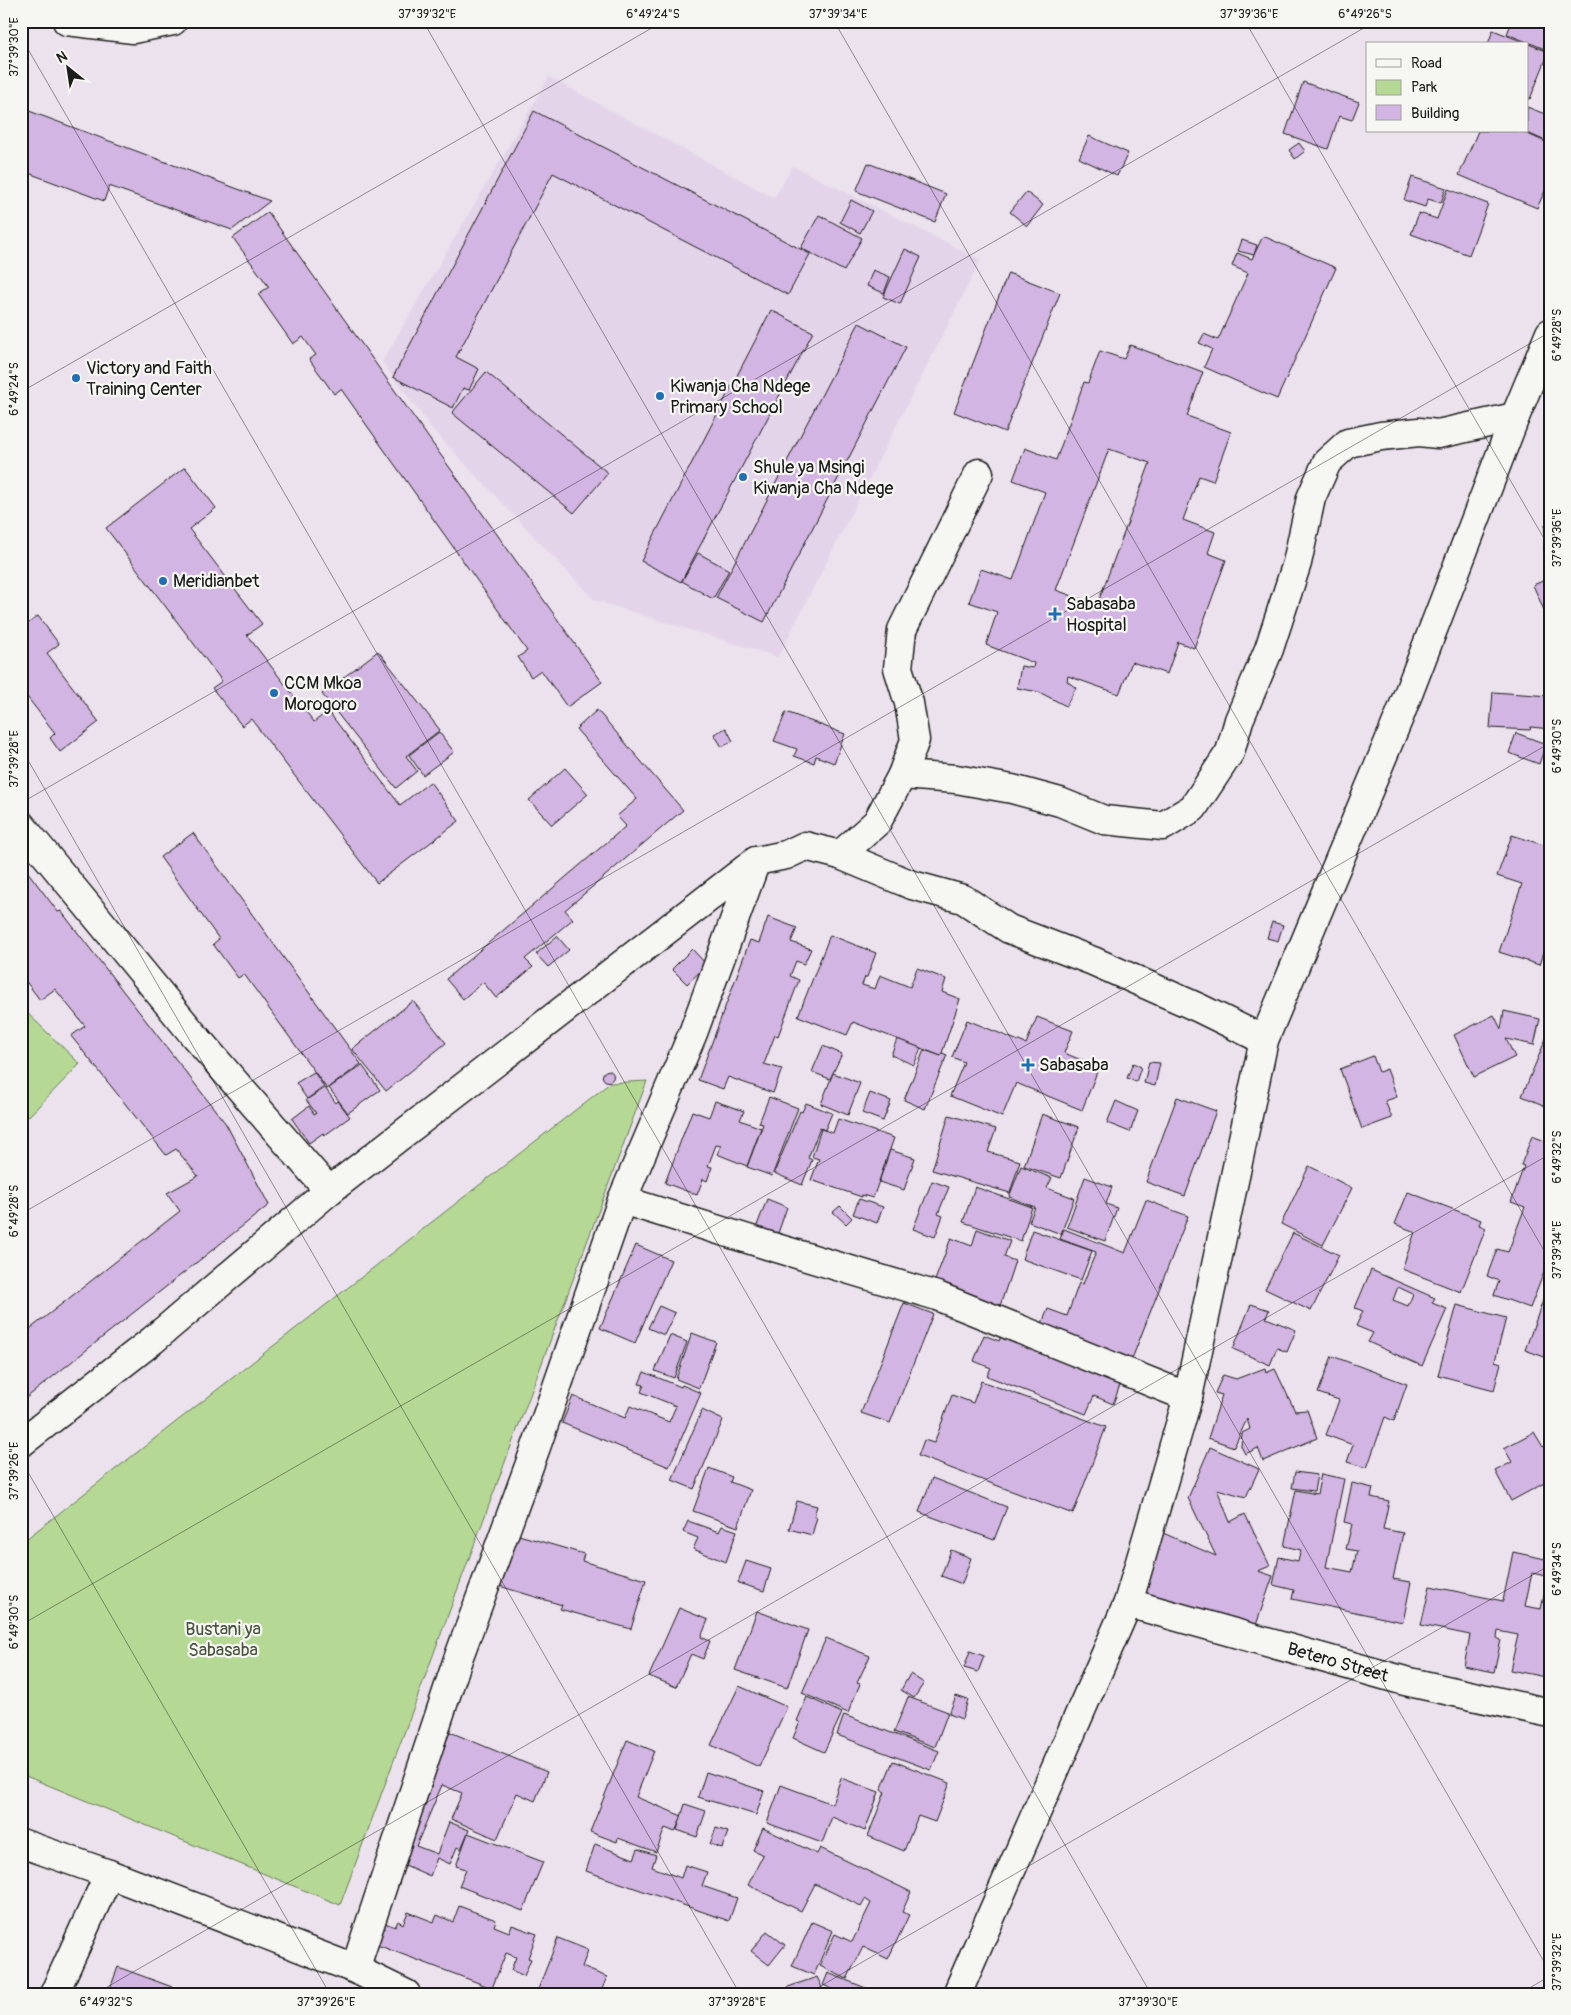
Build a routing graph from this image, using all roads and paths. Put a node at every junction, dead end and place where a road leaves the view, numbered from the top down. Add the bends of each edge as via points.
1 (67, 21) edge
2 (173, 21) edge
3 (1550, 333) edge
4 (1515, 417) junction
5 (979, 473) dead end
6 (902, 775) junction
7 (21, 825) edge
8 (840, 855) junction
9 (756, 861) junction
10 (1264, 1040) junction
11 (329, 1191) junction
12 (622, 1200) junction
13 (1188, 1397) junction
14 (21, 1443) edge
15 (1128, 1603) junction
16 (1550, 1713) edge
17 (21, 1843) edge
18 (109, 1874) junction
19 (355, 1969) junction
20 (54, 1994) edge
21 (406, 1994) edge
22 (957, 1994) edge

1 - 2 street via 133,29
3 - 4 street
4 - 6 street via 1438,434 1419,432 1348,443 1327,462 1311,498 1297,563 1269,649 1238,720 1230,752 1193,808 1163,826 1104,820 1060,802 1012,789 956,779
4 - 10 street via 1400,715
5 - 6 street via 902,630 898,668 909,703 915,740
6 - 8 street via 877,822
7 - 11 street via 192,1034
8 - 9 street via 805,846 786,855
8 - 10 street via 912,885 963,899 1009,929 1093,961
9 - 11 street
9 - 12 street via 693,1033
10 - 13 street
11 - 14 street via 153,1340
12 - 13 street via 937,1296
12 - 19 street via 458,1658
13 - 15 street
15 - 16 street, Betero Street via 1405,1681
15 - 22 street
17 - 18 street
18 - 19 street
18 - 20 street
19 - 21 street

